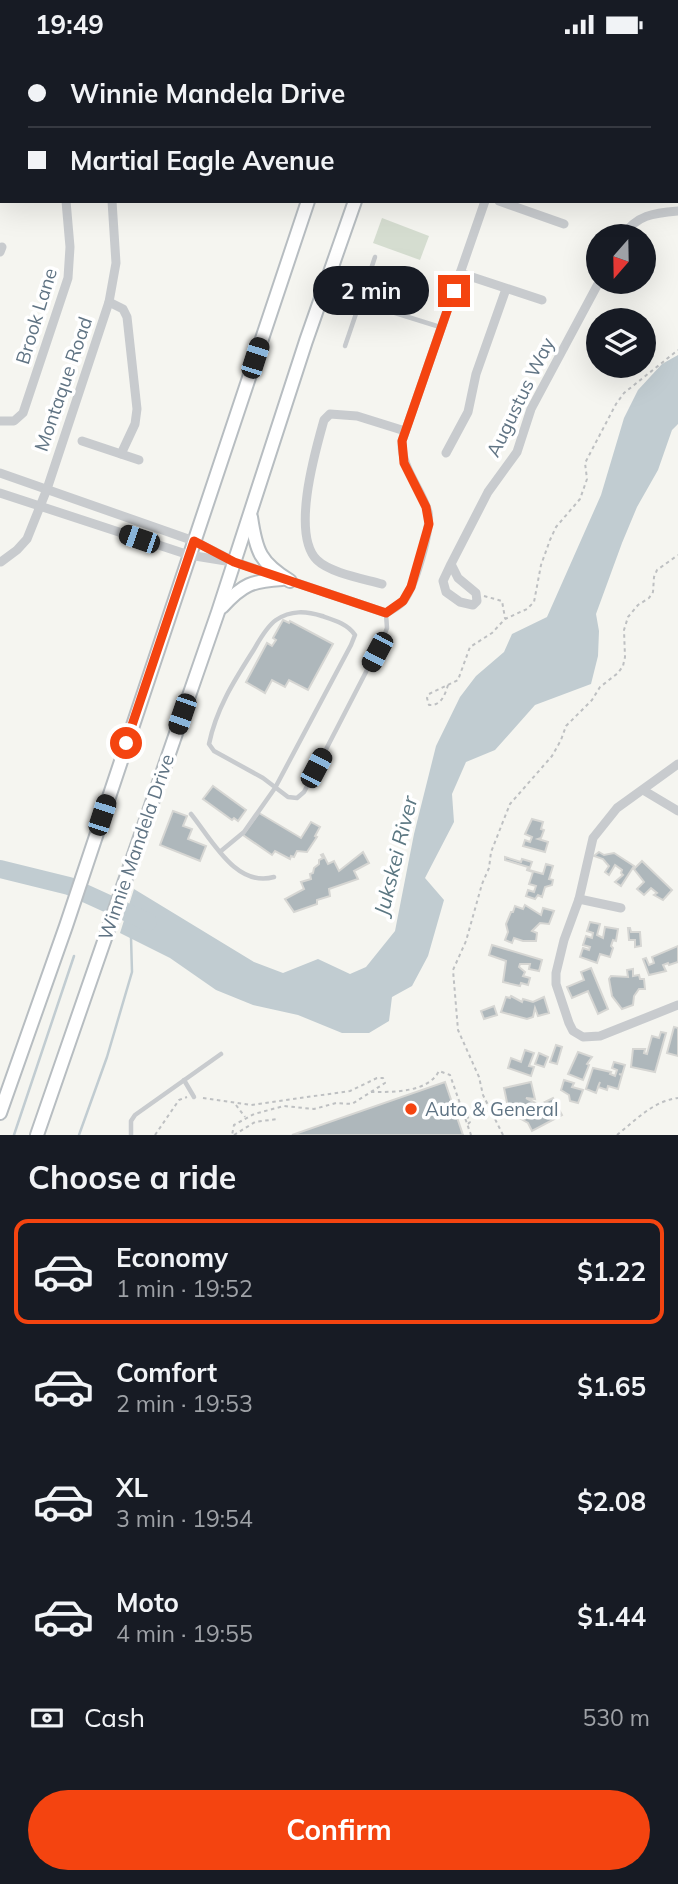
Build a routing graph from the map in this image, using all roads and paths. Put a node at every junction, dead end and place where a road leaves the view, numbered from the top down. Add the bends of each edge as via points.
1 (66, 203) edge
2 (112, 203) edge
3 (307, 203) edge
4 (354, 203) edge
5 (484, 203) edge
6 (505, 203) edge
7 (678, 211) edge
8 (564, 224) dead end
9 (631, 224) edge
10 (375, 257) dead end
11 (460, 272) junction
12 (506, 289) junction
13 (593, 294) edge
14 (542, 300) dead end
15 (109, 302) junction
16 (360, 302) junction
17 (441, 328) junction
18 (345, 346) dead end
19 (678, 350) edge
20 (0, 421) edge
21 (405, 431) junction
22 (82, 441) dead end
23 (446, 453) dead end
24 (121, 454) junction
25 (139, 460) dead end
26 (0, 473) edge
27 (47, 489) junction
28 (0, 492) edge
29 (41, 505) junction
30 (250, 513) junction
31 (194, 541) junction
32 (190, 555) junction
33 (678, 555) edge
34 (1, 562) edge
35 (234, 562) junction
36 (451, 564) junction
37 (286, 580) junction
38 (464, 583) junction
39 (383, 584) dead end
40 (477, 596) junction
41 (456, 600) junction
42 (218, 612) junction
43 (386, 613) junction
44 (505, 619) junction
45 (448, 685) junction
46 (678, 764) edge
47 (275, 788) junction
48 (643, 790) junction
49 (678, 811) edge
50 (191, 814) dead end
51 (221, 851) junction
52 (274, 877) dead end
53 (579, 899) junction
54 (621, 908) dead end
55 (678, 1005) edge
56 (221, 1054) dead end
57 (184, 1080) junction
58 (370, 1092) junction
59 (194, 1097) junction
60 (678, 1098) edge
61 (235, 1104) junction
62 (0, 1114) edge
63 (245, 1118) junction
64 (277, 1119) dead end
65 (44, 1129) edge
66 (37, 1135) edge
67 (131, 1135) edge
68 (155, 1135) edge
69 (233, 1135) edge
70 (471, 1135) edge
71 (503, 1135) edge
72 (617, 1135) edge

1 - 20 street, Brook Lane via 68,278 23,413 14,421
2 - 15 street, Montaque Road via 116,263
3 - 31 main road
4 - 30 main road, Winnie Mandela Drive
5 - 11 street
6 - 8 street
7 - 9 street via 643,216
10 - 16 lane
11 - 12 street
11 - 17 street
12 - 14 street
12 - 23 street via 476,374 468,412
13 - 36 street, Augustus Way via 531,409 517,452 488,492
15 - 24 street via 123,309 127,317 136,409 135,424
15 - 27 street, Montaque Road
16 - 17 lane
16 - 18 lane
17 - 21 street
19 - 44 path via 616,404 585,463 587,479 580,499 550,540 534,602
21 - 39 street via 357,416 330,414 324,420 308,479 306,537 316,559
21 - 43 street via 404,463 426,507 429,524 411,587 403,601
22 - 24 street
24 - 25 street
26 - 27 street
27 - 29 street, Montaque Road
27 - 31 street
28 - 29 street
29 - 32 street
29 - 34 street, Montaque Road via 24,544
30 - 35 main road, Winnie Mandela Drive
30 - 37 main road via 259,554
31 - 32 main road
31 - 35 street
32 - 35 street
32 - 62 main road
33 - 71 path via 657,570 653,592 628,617 622,667 565,726 552,756 510,803 453,970 458,1030
35 - 37 street
35 - 42 main road, Winnie Mandela Drive
36 - 38 street
36 - 41 street, Augustus Way via 443,588
37 - 42 main road via 246,585
37 - 43 street
38 - 40 street
38 - 41 street
40 - 41 street via 471,606
40 - 44 path via 502,601
42 - 65 main road, Winnie Mandela Drive via 125,876
43 - 47 lane via 383,639 304,792 293,798
44 - 45 path via 470,646 463,672
45 - 45 path via 429,694 429,705 443,699
46 - 48 street
47 - 47 lane via 214,751 209,741 226,693 263,635 277,619 301,611 343,624 355,635
47 - 51 lane via 244,831
48 - 49 street
48 - 53 street via 617,808 593,838
50 - 51 lane
51 - 52 lane via 233,867 249,877 262,881
53 - 54 street
53 - 55 street via 556,973 573,1031 583,1037 600,1035
56 - 57 lane
57 - 59 lane
57 - 67 lane via 135,1115
58 - 61 path via 383,1086 383,1079 350,1091
58 - 63 path via 352,1104 314,1109 284,1106
58 - 70 path via 408,1090 442,1071 450,1075 466,1109
59 - 61 path
59 - 68 path via 179,1100
60 - 72 path via 656,1104
61 - 63 path
63 - 69 path via 234,1125
64 - 69 path via 255,1122
65 - 66 main road, Winnie Mandela Drive

